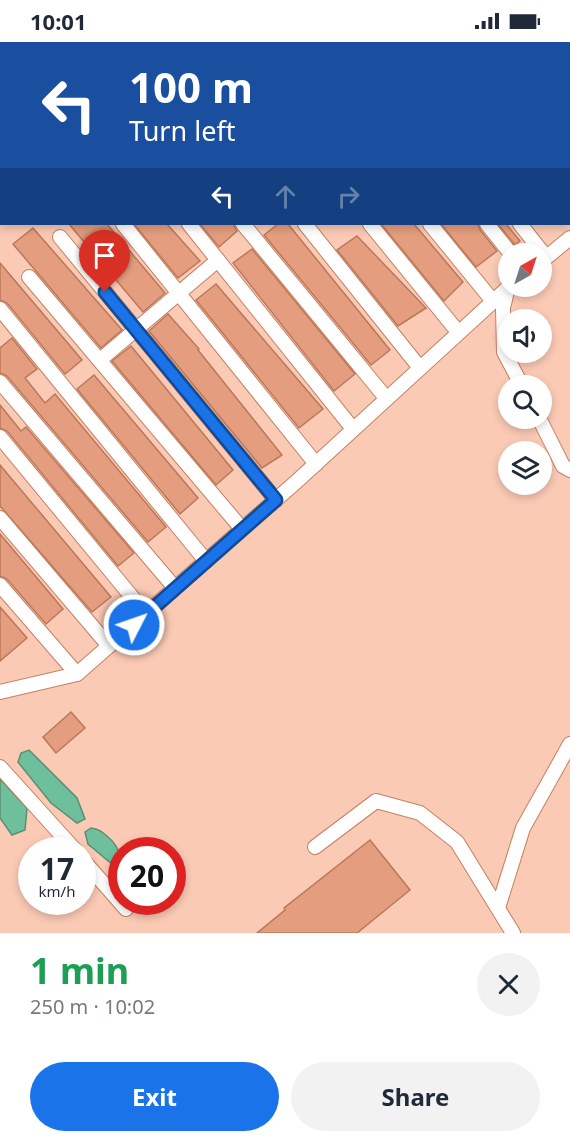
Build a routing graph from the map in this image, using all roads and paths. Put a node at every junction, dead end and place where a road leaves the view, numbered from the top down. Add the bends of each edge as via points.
1 (124, 225) edge
2 (190, 225) edge
3 (306, 225) edge
4 (371, 225) edge
5 (430, 225) edge
6 (488, 225) edge
7 (521, 225) edge
8 (250, 226) edge
9 (60, 237) dead end
10 (570, 238) edge
11 (502, 243) edge
12 (533, 243) edge
13 (552, 253) edge
14 (218, 260) junction
15 (29, 277) dead end
16 (180, 294) junction
17 (498, 295) edge
18 (506, 297) edge
19 (492, 300) junction
20 (0, 309) edge
21 (136, 329) junction
22 (458, 332) junction
23 (100, 360) junction
24 (420, 368) junction
25 (516, 375) edge
26 (0, 382) edge
27 (386, 398) junction
28 (353, 429) junction
29 (544, 429) edge
30 (0, 437) edge
31 (316, 464) junction
32 (570, 470) edge
33 (276, 500) junction
34 (0, 518) edge
35 (243, 529) junction
36 (206, 561) junction
37 (0, 585) edge
38 (175, 588) junction
39 (146, 614) junction
40 (109, 646) junction
41 (77, 674) junction
42 (0, 678) edge
43 (5, 691) edge
44 (570, 744) edge
45 (0, 767) edge
46 (63, 837) edge
47 (315, 847) dead end
48 (96, 876) edge
49 (108, 889) edge
50 (498, 908) junction
51 (513, 933) edge

1 - 16 lane
2 - 14 lane
3 - 24 lane
4 - 22 lane
5 - 19 lane
6 - 11 lane
7 - 12 lane
8 - 27 lane
9 - 21 lane
10 - 13 lane
14 - 16 lane
14 - 28 lane
15 - 23 lane
16 - 21 lane
16 - 31 lane
17 - 19 lane
18 - 25 lane via 504,352
19 - 22 lane
20 - 36 lane
21 - 23 lane
21 - 33 lane
22 - 24 lane
23 - 35 lane
24 - 27 lane
26 - 38 lane
27 - 28 lane
28 - 31 lane
29 - 32 lane via 563,466
30 - 39 lane
31 - 33 lane
33 - 35 lane
34 - 40 lane
35 - 36 lane
36 - 38 lane
37 - 41 lane
38 - 39 lane
39 - 40 lane
40 - 41 lane
41 - 43 lane
42 - 43 lane
44 - 50 lane via 523,828
45 - 46 lane
47 - 50 lane via 376,801 420,813 457,842
48 - 49 lane
50 - 51 lane

